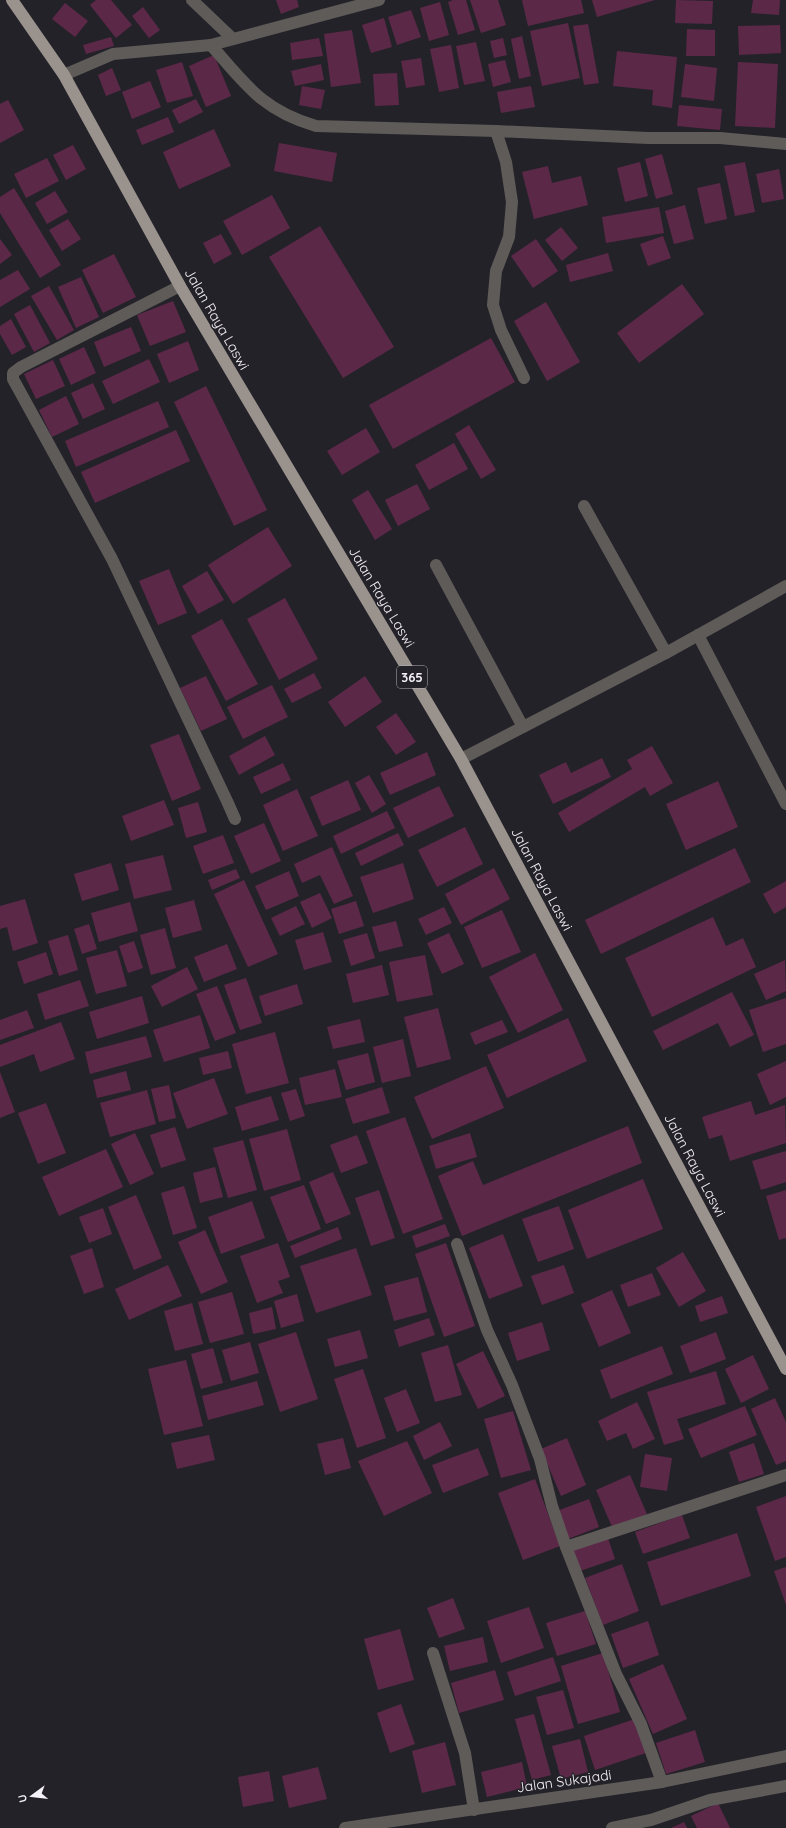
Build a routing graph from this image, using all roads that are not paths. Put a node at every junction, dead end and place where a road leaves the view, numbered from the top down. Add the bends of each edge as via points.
1 (12, 0) edge
2 (192, 0) edge
3 (379, 0) edge
4 (233, 39) junction
5 (211, 45) junction
6 (64, 75) junction
7 (496, 131) junction
8 (786, 144) edge
9 (180, 286) junction
10 (524, 378) dead end
11 (584, 506) dead end
12 (436, 565) dead end
13 (786, 586) edge
14 (698, 635) junction
15 (666, 653) junction
16 (523, 727) junction
17 (461, 759) junction
18 (786, 804) edge
19 (235, 819) dead end
20 (457, 1244) dead end
21 (783, 1356) edge
22 (786, 1369) edge
23 (786, 1475) edge
24 (566, 1547) junction
25 (433, 1653) dead end
26 (786, 1756) edge
27 (662, 1782) junction
28 (786, 1786) edge
29 (474, 1810) junction
30 (345, 1828) edge
31 (612, 1828) edge

1 - 6 main road, Jalan Raya Laswi / 365
2 - 4 street
3 - 4 street
4 - 5 street
5 - 6 street via 113,54
5 - 7 street via 272,108 316,126
6 - 9 main road, Jalan Raya Laswi / 365
7 - 8 street via 648,138 720,138
7 - 10 street via 506,162 512,202 509,237 496,271 493,305 501,330
9 - 17 main road, Jalan Raya Laswi / 365
9 - 19 street via 21,367 13,373 13,379 112,559
11 - 15 street
12 - 16 street
13 - 14 street
14 - 15 street
14 - 18 street
15 - 16 street
16 - 17 street
17 - 21 main road, Jalan Raya Laswi / 365
20 - 24 street via 487,1330 512,1385 540,1460
21 - 22 main road, Jalan Raya Laswi / 365
23 - 24 street
24 - 27 street via 616,1674 641,1724
25 - 29 street via 465,1753
26 - 27 street, Jalan Sukajadi
27 - 29 street, Jalan Sukajadi
28 - 31 street via 710,1800 650,1820
29 - 30 street, Jalan Sukajadi

